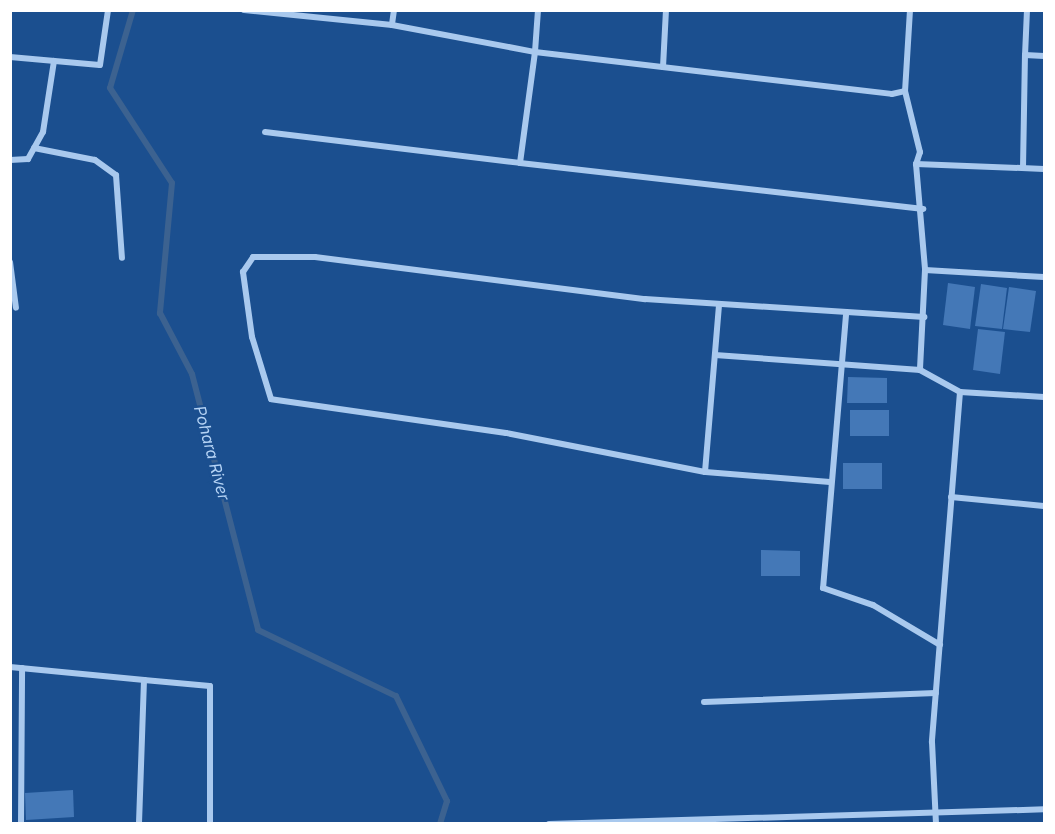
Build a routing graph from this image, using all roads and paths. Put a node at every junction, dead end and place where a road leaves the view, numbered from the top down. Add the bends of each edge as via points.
1 (108, 10) edge
2 (244, 10) edge
3 (394, 10) edge
4 (538, 10) edge
5 (666, 10) edge
6 (910, 10) edge
7 (1027, 10) edge
8 (263, 12) edge
9 (392, 25) junction
10 (535, 51) junction
11 (1025, 55) junction
12 (1044, 56) edge
13 (10, 57) edge
14 (54, 61) junction
15 (663, 67) junction
16 (905, 90) junction
17 (265, 132) dead end
18 (34, 148) junction
19 (10, 160) edge
20 (520, 163) junction
21 (916, 164) junction
22 (1023, 168) junction
23 (1044, 169) edge
24 (923, 209) junction
25 (122, 258) dead end
26 (10, 262) edge
27 (925, 270) junction
28 (1044, 278) edge
29 (719, 305) junction
30 (16, 308) dead end
31 (846, 315) junction
32 (924, 317) junction
33 (715, 355) junction
34 (841, 368) junction
35 (920, 370) junction
36 (960, 392) junction
37 (1044, 397) edge
38 (705, 472) junction
39 (830, 482) junction
40 (951, 497) junction
41 (1044, 506) edge
42 (940, 645) junction
43 (10, 667) edge
44 (22, 668) junction
45 (144, 681) junction
46 (936, 693) junction
47 (704, 702) dead end
48 (1044, 809) edge
49 (936, 815) junction
50 (844, 820) edge
51 (21, 824) edge
52 (139, 824) edge
53 (210, 824) edge
54 (549, 824) edge
55 (936, 824) edge

1 - 14 street via 100,65
2 - 8 street
3 - 9 street
4 - 10 street
5 - 15 street
6 - 16 street
7 - 11 street
8 - 9 street
9 - 10 street
10 - 15 street
10 - 20 street
11 - 12 street
11 - 22 street
13 - 14 street
14 - 18 street via 43,132
15 - 16 street via 892,94
16 - 21 street via 921,152
17 - 20 street
18 - 19 street via 28,159
18 - 25 street via 95,160 116,175
20 - 24 street
21 - 22 street
21 - 24 street
22 - 23 street
24 - 27 street
26 - 30 street
27 - 28 street
27 - 32 street
29 - 31 street
29 - 33 street
29 - 38 street via 315,257 253,257 243,272 252,337 271,399 506,433
31 - 32 street
31 - 34 street
32 - 35 street
33 - 34 street
33 - 38 street
34 - 35 street
34 - 39 street
35 - 36 street
36 - 37 street
36 - 40 street
38 - 39 street
39 - 42 street via 823,588 873,605
40 - 41 street
40 - 42 street
42 - 46 street
43 - 44 street
44 - 45 street
44 - 51 street
45 - 52 street
45 - 53 street via 210,686
46 - 47 street
46 - 49 street
48 - 49 street
49 - 50 street
49 - 55 street
50 - 54 street

